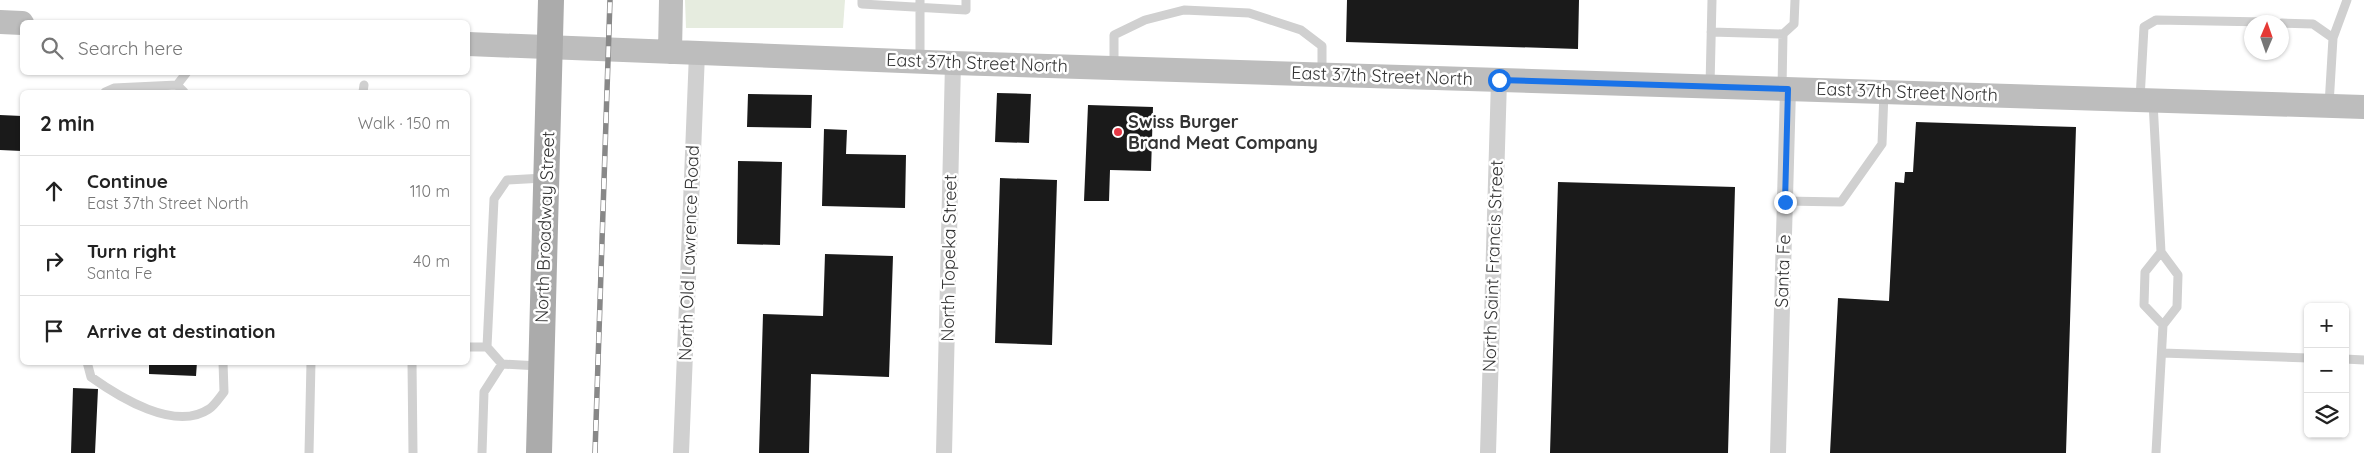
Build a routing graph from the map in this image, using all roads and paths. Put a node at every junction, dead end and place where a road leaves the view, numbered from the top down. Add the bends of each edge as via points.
1 (551, 0) edge
2 (671, 0) edge
3 (862, 0) edge
4 (966, 0) edge
5 (1712, 0) edge
6 (1795, 0) edge
7 (2347, 0) edge
8 (920, 4) edge
9 (0, 22) edge
10 (2244, 22) edge
11 (20, 23) edge
12 (2289, 23) edge
13 (1711, 32) junction
14 (1783, 34) junction
15 (2333, 38) junction
16 (470, 44) edge
17 (550, 48) junction
18 (670, 52) junction
19 (697, 54) junction
20 (920, 62) junction
21 (953, 63) junction
22 (1114, 68) junction
23 (1322, 74) junction
24 (185, 75) edge
25 (1499, 80) junction
26 (177, 85) junction
27 (1710, 86) junction
28 (1785, 89) junction
29 (110, 90) edge
30 (182, 90) edge
31 (1884, 91) junction
32 (2147, 100) junction
33 (2329, 106) junction
34 (2364, 107) edge
35 (547, 177) junction
36 (1785, 202) junction
37 (2161, 252) junction
38 (2163, 325) junction
39 (470, 347) edge
40 (487, 347) junction
41 (2162, 353) junction
42 (2304, 358) edge
43 (2349, 359) edge
44 (2364, 360) edge
45 (502, 364) junction
46 (88, 365) edge
47 (223, 365) edge
48 (310, 365) edge
49 (412, 365) edge
50 (542, 366) junction
51 (309, 453) edge
52 (413, 453) edge
53 (482, 453) edge
54 (539, 453) edge
55 (681, 453) edge
56 (944, 453) edge
57 (1488, 453) edge
58 (1778, 453) edge
59 (2156, 453) edge

1 - 17 main road, North Broadway Street
2 - 18 main road
3 - 8 lane via 862,4
4 - 8 lane via 966,10
5 - 13 lane
6 - 14 lane via 1794,24
7 - 15 lane
8 - 20 lane
9 - 11 main road
10 - 32 lane via 2156,20 2144,27
12 - 15 lane via 2313,24
13 - 14 lane
13 - 27 lane
14 - 28 lane
15 - 33 lane
16 - 17 main road, East 37th Street North
17 - 18 main road, East 37th Street North
17 - 35 main road, North Broadway Street
18 - 19 main road, East 37th Street North
19 - 20 main road, East 37th Street North
19 - 55 street, North Old Lawrence Road
20 - 21 main road, East 37th Street North
21 - 22 main road, East 37th Street North
21 - 56 street, North Topeka Street
22 - 23 main road, East 37th Street North
22 - 23 lane via 1114,35 1145,20 1184,10 1250,13 1301,30 1322,46
23 - 25 main road, East 37th Street North
24 - 26 lane
25 - 27 main road, East 37th Street North
25 - 57 street, North Saint Francis Street
26 - 29 lane
26 - 30 lane
27 - 28 main road, East 37th Street North
28 - 31 main road, East 37th Street North
28 - 36 street, Santa Fe
31 - 32 main road, East 37th Street North
31 - 36 lane via 1882,144 1841,202
32 - 33 main road, East 37th Street North
32 - 37 lane
33 - 34 main road, East 37th Street North
35 - 40 lane via 507,180 494,199
35 - 50 main road, North Broadway Street
36 - 58 street, Santa Fe
37 - 38 lane via 2178,275 2178,306
37 - 38 lane via 2145,272 2144,305
38 - 41 lane
39 - 40 lane
40 - 45 lane
41 - 42 lane
41 - 59 lane
43 - 44 lane
45 - 50 lane
45 - 53 lane via 484,392
46 - 47 lane via 92,377 151,412 188,416 209,410 224,392
48 - 51 lane
49 - 52 lane
50 - 54 main road, North Broadway Street

